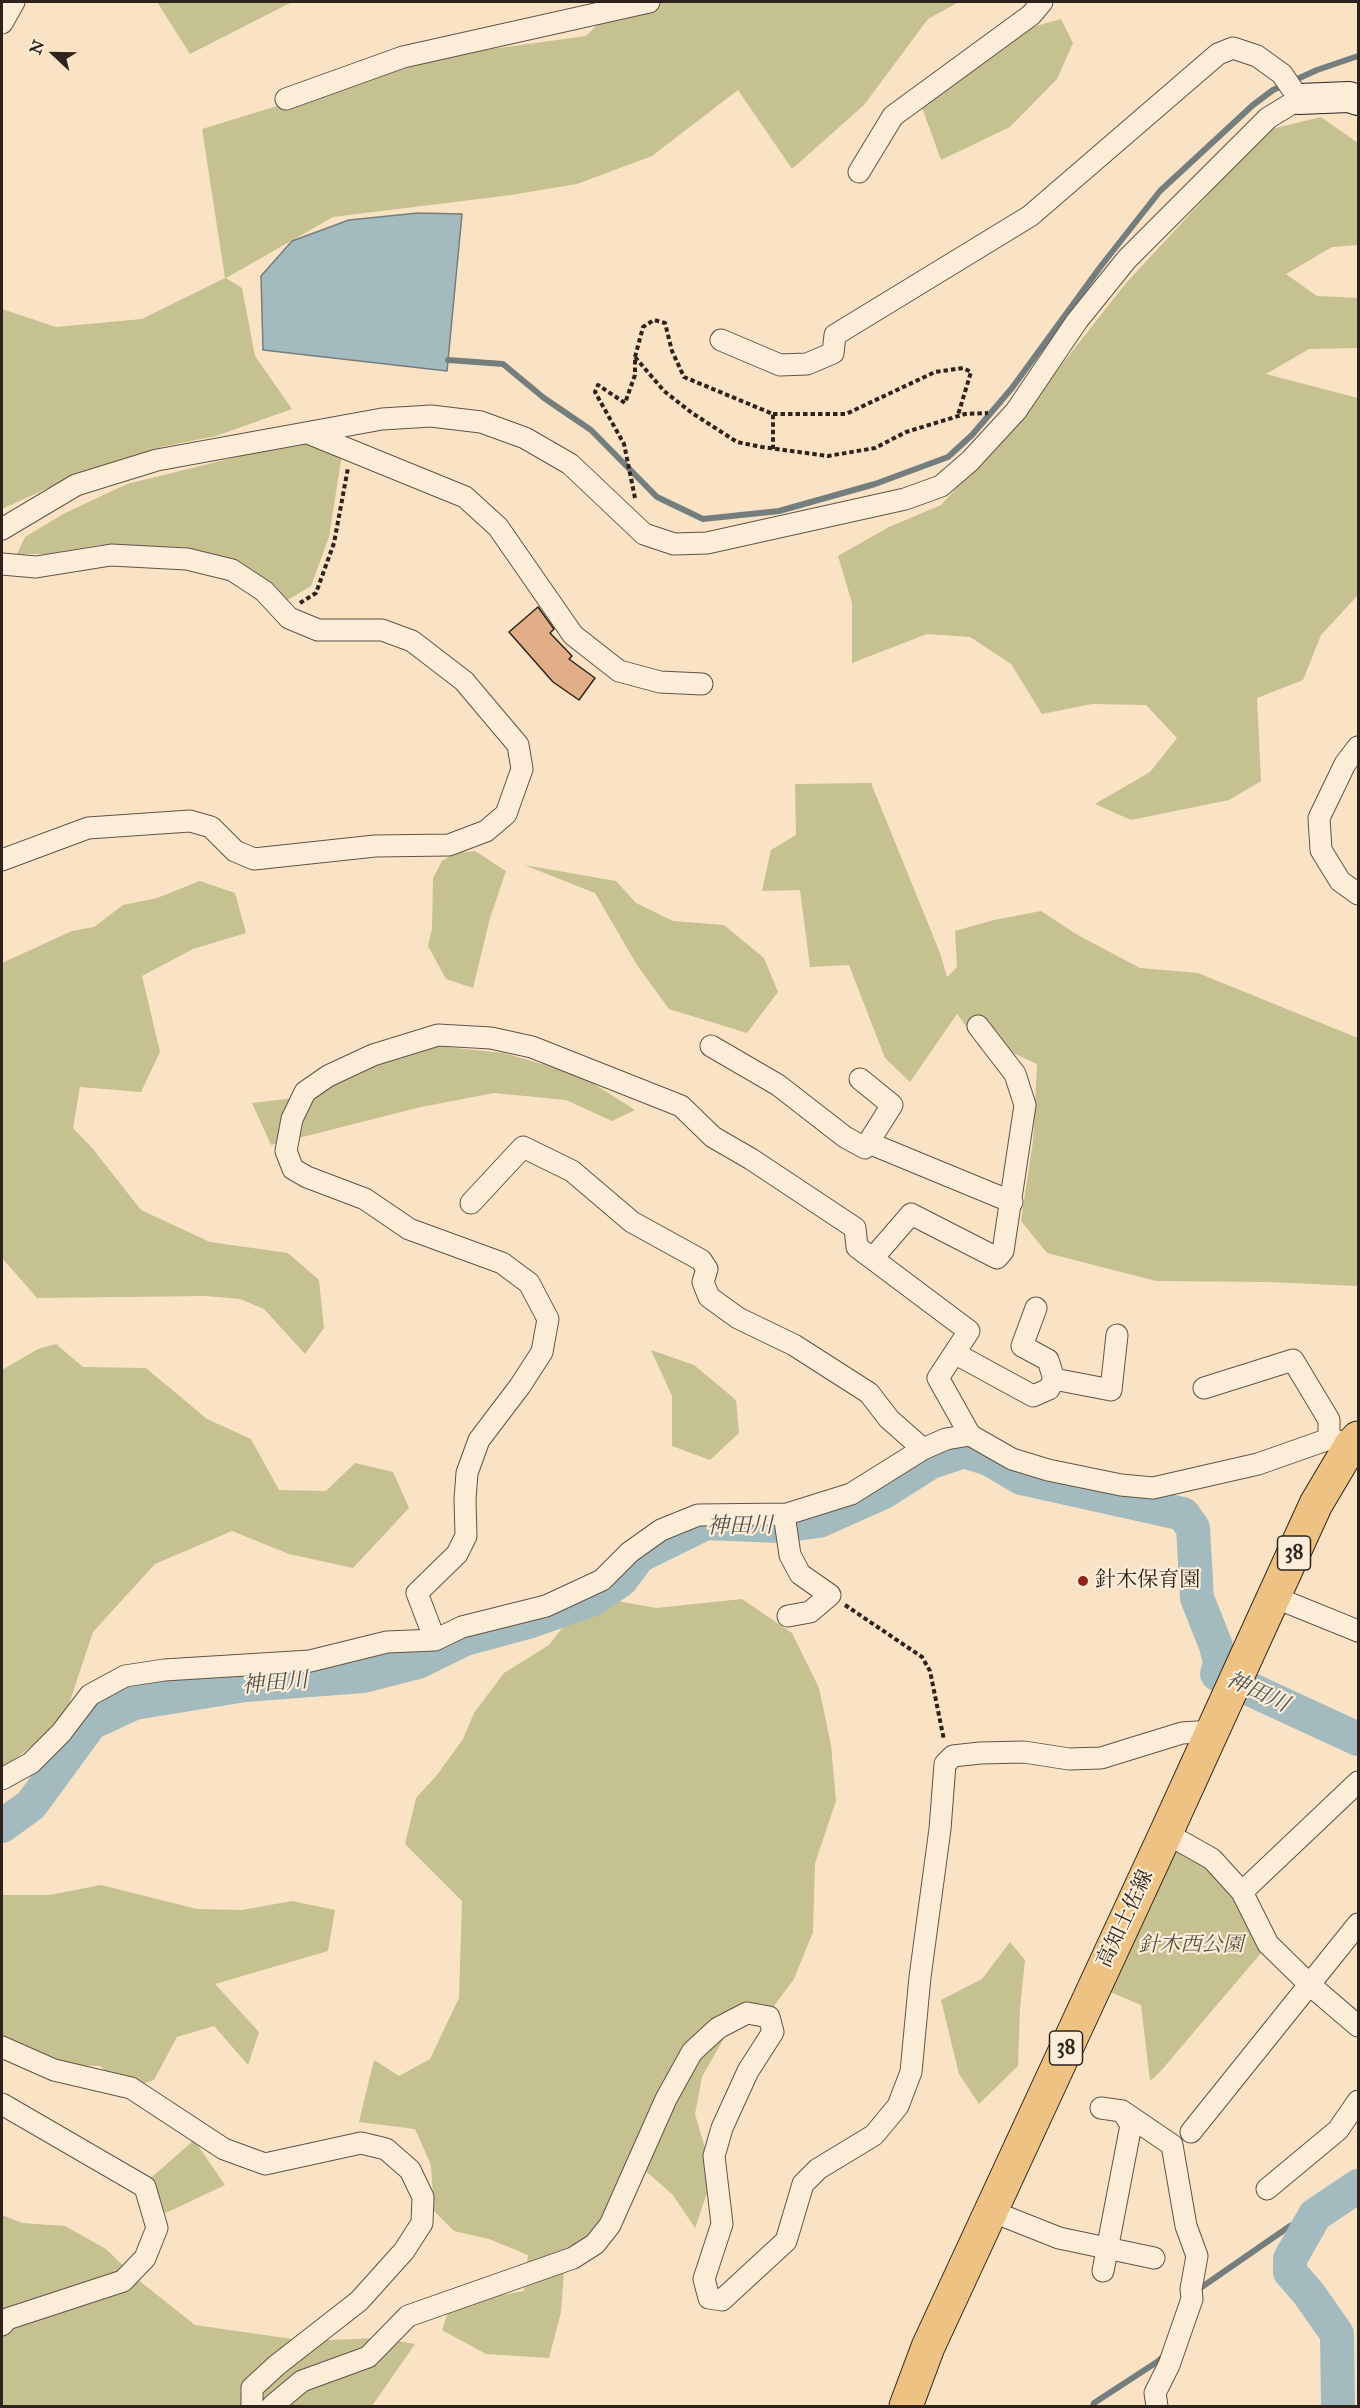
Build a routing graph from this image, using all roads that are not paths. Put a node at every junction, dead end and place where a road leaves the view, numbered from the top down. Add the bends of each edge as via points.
1 (14, 2) edge
2 (650, 2) edge
3 (1042, 2) edge
4 (2, 23) edge
5 (286, 99) dead end
6 (1299, 99) junction
7 (1359, 100) edge
8 (859, 172) dead end
9 (721, 340) dead end
10 (307, 432) junction
11 (2, 529) edge
12 (2, 564) edge
13 (702, 684) dead end
14 (1359, 747) edge
15 (2, 860) edge
16 (1359, 894) edge
17 (978, 1026) dead end
18 (711, 1046) dead end
19 (860, 1079) dead end
20 (869, 1143) junction
21 (1012, 1202) junction
22 (471, 1203) dead end
23 (873, 1258) junction
24 (1036, 1308) dead end
25 (1117, 1335) dead end
26 (956, 1354) junction
27 (1054, 1379) junction
28 (1204, 1388) dead end
29 (970, 1435) junction
30 (1346, 1440) edge
31 (923, 1449) junction
32 (787, 1514) junction
33 (1274, 1597) junction
34 (788, 1616) dead end
35 (1359, 1631) edge
36 (435, 1640) junction
37 (1213, 1731) junction
38 (2, 1779) edge
39 (1359, 1782) edge
40 (1166, 1833) junction
41 (1242, 1892) junction
42 (1359, 1924) edge
43 (1310, 1985) junction
44 (1359, 2026) edge
45 (2, 2047) edge
46 (1359, 2101) edge
47 (2, 2104) edge
48 (1101, 2108) dead end
49 (1122, 2111) junction
50 (1191, 2132) dead end
51 (1267, 2188) dead end
52 (991, 2211) junction
53 (1108, 2248) junction
54 (1154, 2258) dead end
55 (1103, 2271) dead end
56 (2, 2325) edge
57 (252, 2406) edge
58 (272, 2406) edge
59 (906, 2406) edge
60 (1157, 2406) edge

1 - 4 street
2 - 5 street via 403,57
3 - 8 street via 1031,15 893,116
6 - 7 street
6 - 9 street via 1282,74 1257,56 1233,48 1218,54 1030,216 835,335 833,353 807,364 780,364
6 - 10 street via 1268,118 1127,260 1077,321 1008,420 970,461 941,486 905,499 707,543 674,544 644,534 570,464 525,438 481,422 431,416 392,418
10 - 11 street via 157,460 76,485
10 - 13 street via 465,497 498,527 573,635 619,671 660,682
12 - 15 street via 36,567 111,555 186,558 232,570 264,591 290,618 318,630 382,630 412,641 464,681 518,745 522,769 506,814 486,831 449,845 375,846 254,859 235,851 211,827 190,820 88,828
14 - 16 street via 1345,764 1318,818 1321,850 1340,881
17 - 21 street via 1015,1074 1025,1105
18 - 20 street via 778,1084 845,1137 865,1148
19 - 20 street via 892,1105
20 - 21 street
21 - 23 street via 1003,1251 997,1258 911,1214
22 - 31 street via 523,1147 572,1171 632,1222 701,1260 707,1269 703,1282 709,1297 738,1318 794,1344 869,1392 889,1419
23 - 26 street via 969,1331
23 - 36 street via 857,1247 855,1228 713,1137 681,1106 532,1047 491,1038 438,1035 373,1055 328,1076 305,1092 292,1119 286,1151 293,1169 365,1199 409,1229 502,1263 530,1283 548,1319 542,1352 479,1440 467,1473 466,1536 457,1554 417,1593
24 - 27 street via 1022,1346 1048,1359
25 - 27 street via 1111,1390
26 - 27 street via 1033,1396 1049,1389
26 - 29 street via 938,1378
28 - 30 street via 1293,1360 1329,1420
29 - 30 street via 1012,1459 1048,1470 1153,1488
29 - 31 street via 946,1439
30 - 33 main road, 高知土佐線 / 38
31 - 32 street via 851,1494
32 - 34 street via 790,1555 800,1574 830,1595 810,1612
32 - 36 street via 698,1515 661,1530 630,1552 602,1580 546,1606 462,1627
33 - 35 street
33 - 37 main road, 高知土佐線 / 38
36 - 38 street via 387,1642 310,1661 125,1676 90,1695 31,1763
37 - 40 main road, 高知土佐線 / 38
37 - 58 street via 1182,1733 1101,1758 980,1753 953,1756 945,1764 911,2072 898,2106 873,2135 818,2169 803,2184 786,2241 722,2300 709,2298 704,2279 722,2224 714,2156 748,2071 772,2032 769,2017 747,2013 718,2028 692,2052 666,2099 610,2225 595,2244 573,2259 408,2316 368,2357 302,2381
39 - 41 street
40 - 41 street via 1212,1859
40 - 52 main road, 高知土佐線 / 38
41 - 43 street via 1268,1944
42 - 43 street
43 - 44 street
43 - 50 street
45 - 57 street via 54,2070 131,2088 224,2149 265,2164 361,2143 386,2150 410,2170 423,2197 422,2223 404,2251 359,2301 252,2388
46 - 51 street via 1338,2130
47 - 56 street via 145,2187 157,2228 145,2258 123,2281 7,2319
48 - 49 street
49 - 53 street via 1131,2125
49 - 60 street via 1172,2145 1186,2226 1197,2256 1192,2294 1169,2365 1155,2392
52 - 53 street via 1059,2238
52 - 59 main road, 高知土佐線 / 38 via 927,2347
53 - 54 street
53 - 55 street

